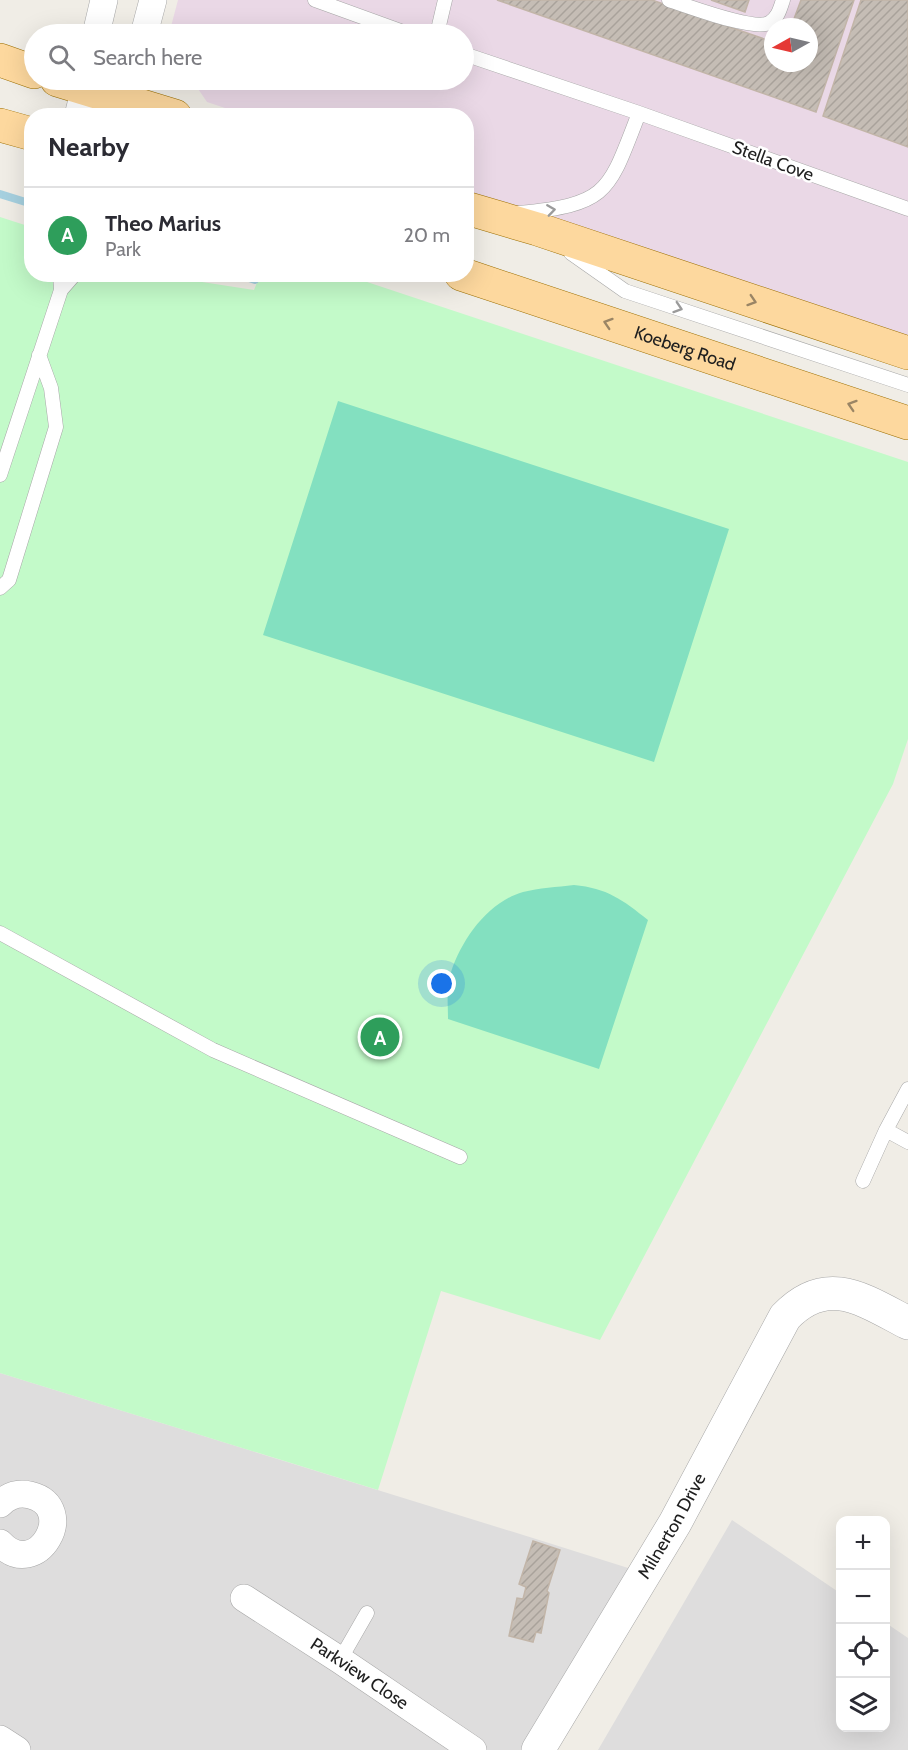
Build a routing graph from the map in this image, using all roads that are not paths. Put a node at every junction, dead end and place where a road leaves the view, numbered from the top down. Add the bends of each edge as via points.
1 (104, 0) edge
2 (153, 0) edge
3 (315, 0) edge
4 (445, 0) edge
5 (669, 0) edge
6 (783, 0) edge
7 (98, 24) edge
8 (147, 24) edge
9 (381, 24) edge
10 (439, 24) edge
11 (474, 57) edge
12 (0, 60) edge
13 (24, 68) edge
14 (77, 91) edge
15 (129, 99) edge
16 (153, 108) edge
17 (639, 113) junction
18 (0, 125) edge
19 (24, 132) edge
20 (908, 209) edge
21 (480, 212) edge
22 (537, 229) junction
23 (474, 278) edge
24 (60, 282) edge
25 (68, 282) edge
26 (61, 290) junction
27 (908, 353) edge
28 (39, 355) junction
29 (908, 385) edge
30 (908, 423) edge
31 (0, 476) edge
32 (0, 588) edge
33 (0, 933) edge
34 (908, 1089) edge
35 (886, 1130) junction
36 (908, 1142) edge
37 (460, 1156) dead end
38 (863, 1182) dead end
39 (908, 1323) edge
40 (2, 1500) edge
41 (0, 1544) edge
42 (244, 1598) dead end
43 (367, 1613) dead end
44 (340, 1660) junction
45 (0, 1739) edge
46 (17, 1750) edge
47 (473, 1750) edge
48 (538, 1750) edge

1 - 7 street
2 - 8 street
3 - 9 lane
4 - 10 lane
5 - 6 lane via 764,25 779,14
11 - 17 lane, Stella Cove
12 - 13 main road
14 - 15 main road
15 - 16 main road
17 - 20 lane, Stella Cove
21 -> 17 lane via 559,209 596,195 617,170
18 - 19 main road
21 - 22 main road
22 -> 27 main road
22 -> 29 lane via 625,291
30 -> 23 main road, Koeberg Road
24 - 26 lane
25 - 26 lane
26 - 28 lane
28 - 31 lane
28 - 32 lane via 51,388 56,427 9,580
33 - 37 lane via 213,1050
34 - 35 lane
35 - 36 lane
35 - 38 lane
39 - 48 street, Milnerton Drive via 870,1303 837,1292 821,1294 794,1308 781,1324 675,1523
40 - 41 street via 25,1493 44,1502 50,1510 52,1531 48,1541 31,1553 10,1552
42 - 44 street, Parkview Close
43 - 44 lane
44 - 47 street, Parkview Close
45 - 46 street

